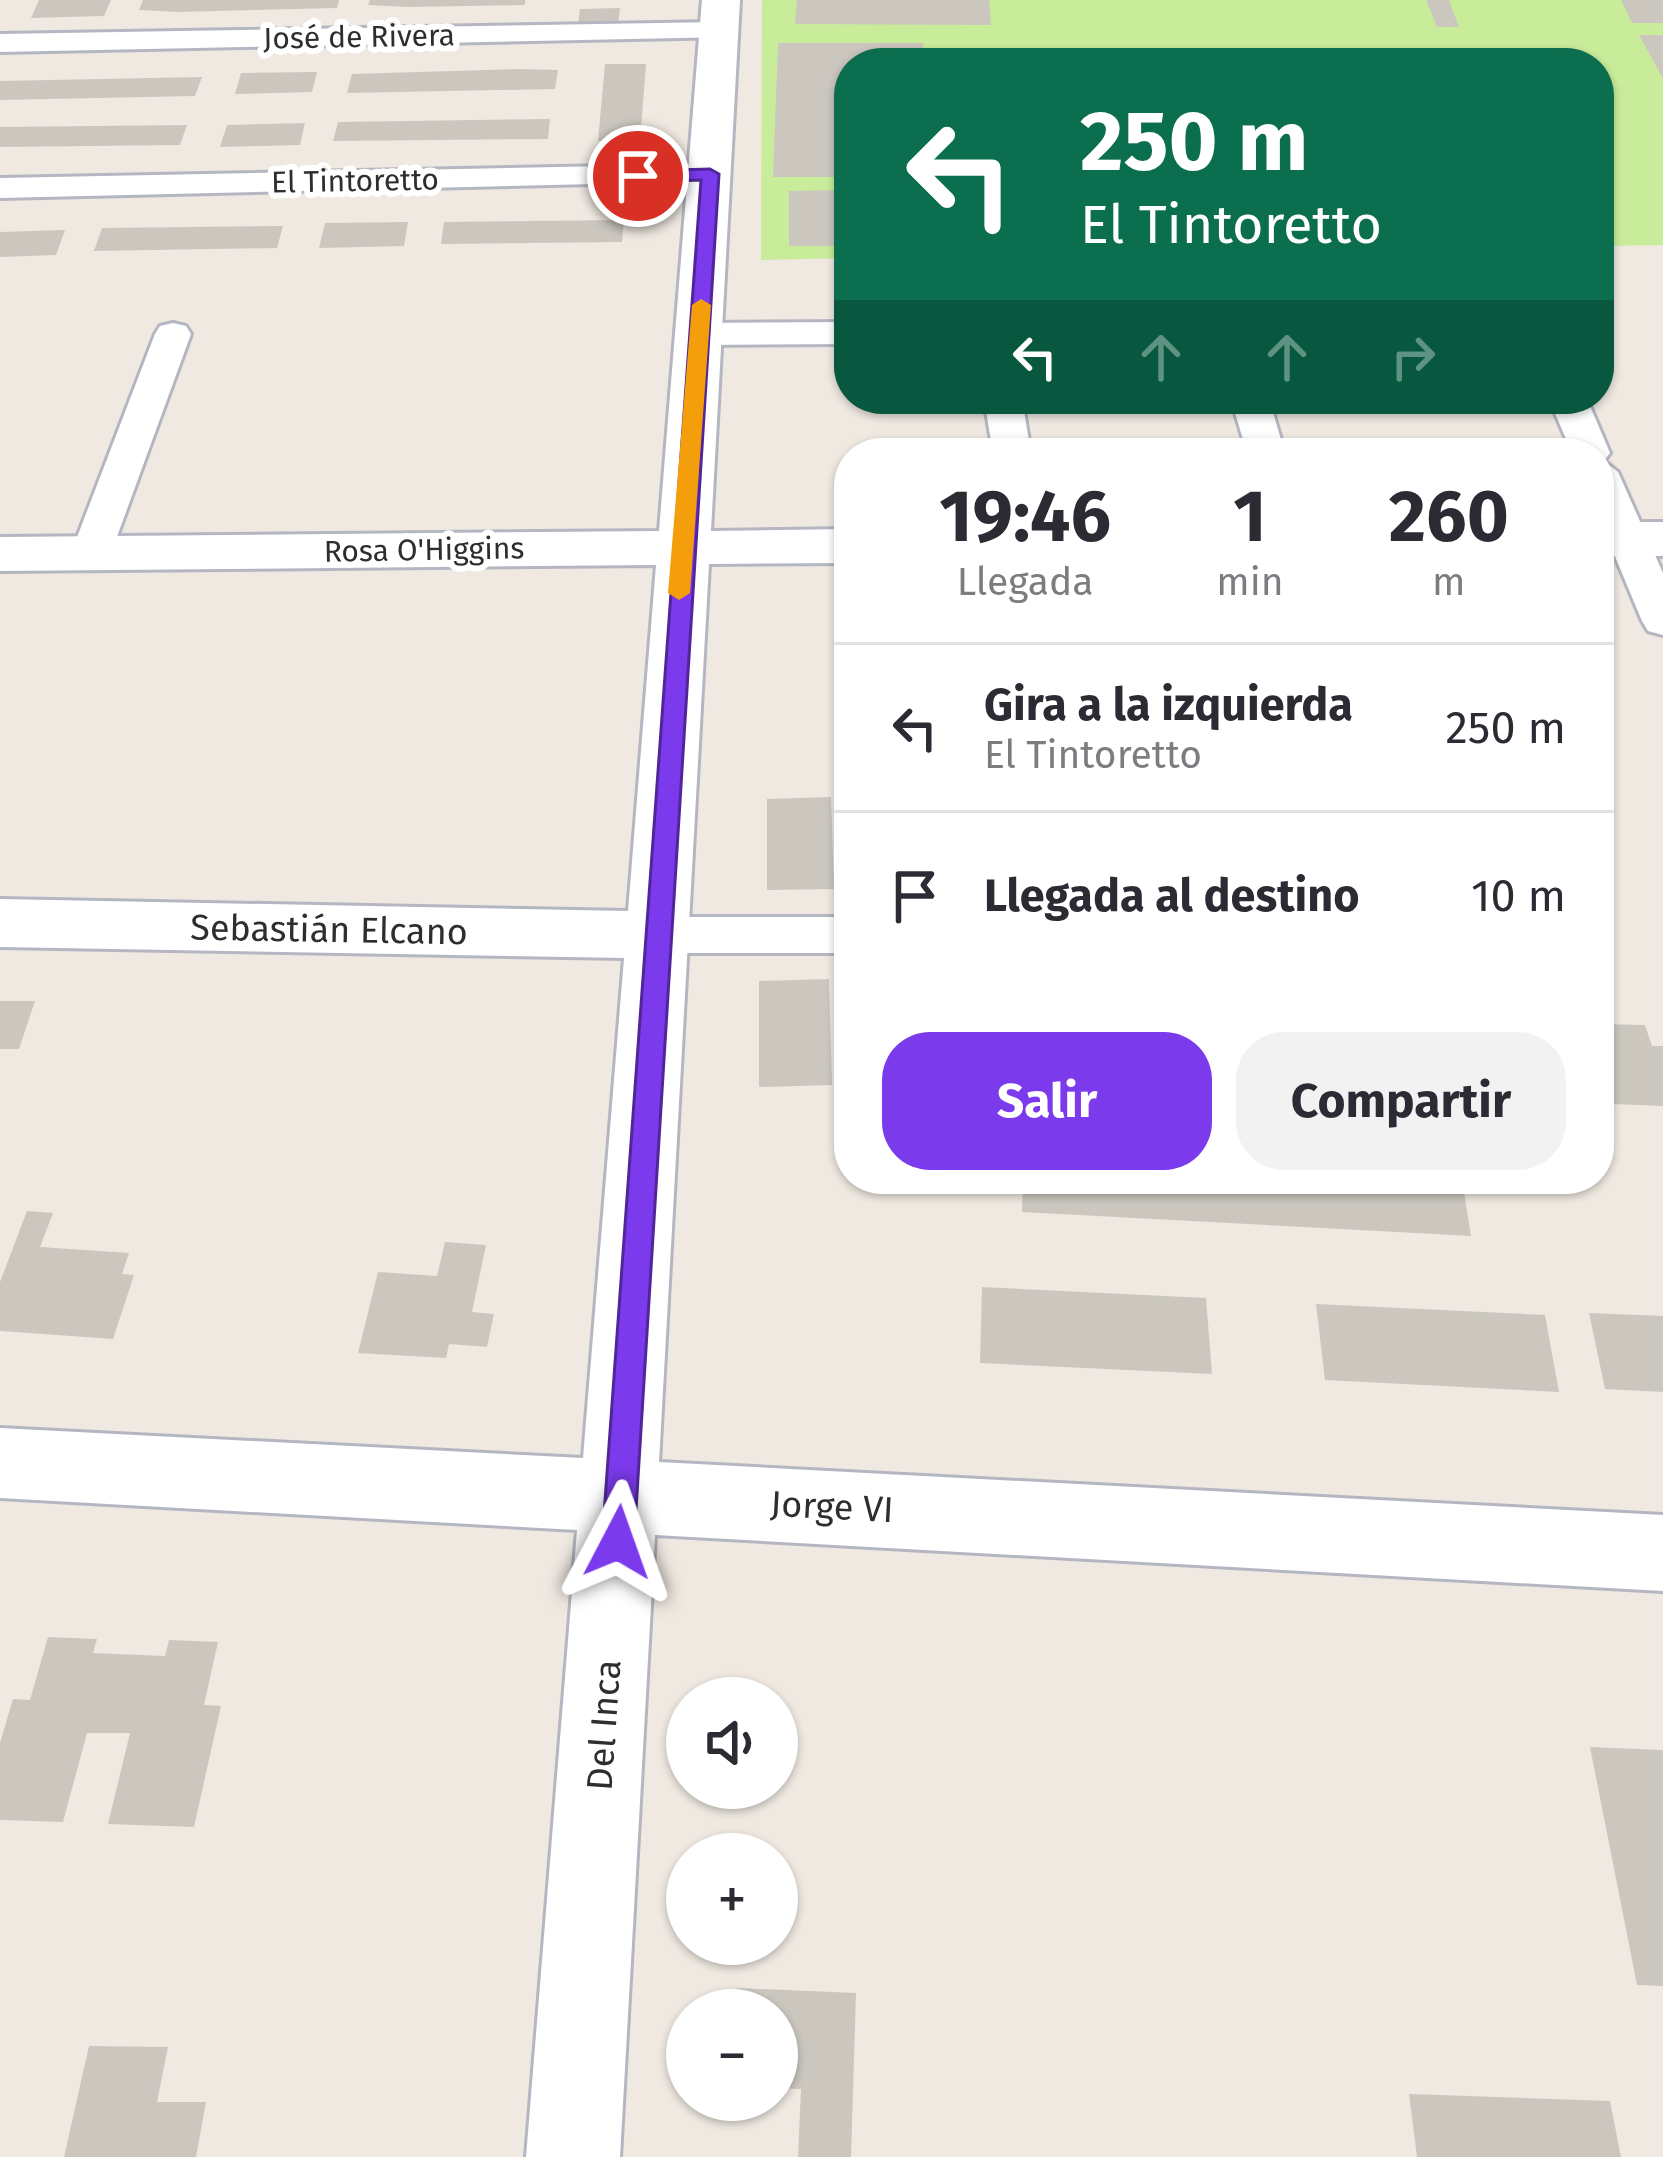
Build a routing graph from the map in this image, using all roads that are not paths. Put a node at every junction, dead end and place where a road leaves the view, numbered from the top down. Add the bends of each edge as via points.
1 (720, 15) edge
2 (0, 44) edge
3 (710, 174) junction
4 (0, 188) edge
5 (834, 333) edge
6 (173, 334) dead end
7 (699, 334) junction
8 (1614, 504) edge
9 (1630, 539) edge
10 (834, 546) edge
11 (682, 548) junction
12 (92, 553) junction
13 (0, 554) edge
14 (1663, 621) edge
15 (0, 923) edge
16 (657, 934) junction
17 (834, 935) edge
18 (0, 1463) edge
19 (621, 1496) junction
20 (1663, 1552) edge
21 (573, 2157) edge

1 - 2 street, José de Rivera
1 - 3 street, Del Inca
3 - 4 street, El Tintoretto
3 - 7 street, Del Inca
5 - 7 street
6 - 12 street
7 - 11 street, Del Inca
8 - 9 street
9 - 14 street
10 - 11 street, Rosa O'Higgins
11 - 12 street, Rosa O'Higgins
11 - 16 street, Del Inca
12 - 13 street, Rosa O'Higgins
15 - 16 street, Sebastián Elcano
16 - 17 street
16 - 19 street, Del Inca
18 - 19 street, Jorge VI
19 - 20 street, Jorge VI
19 - 21 street, Del Inca

